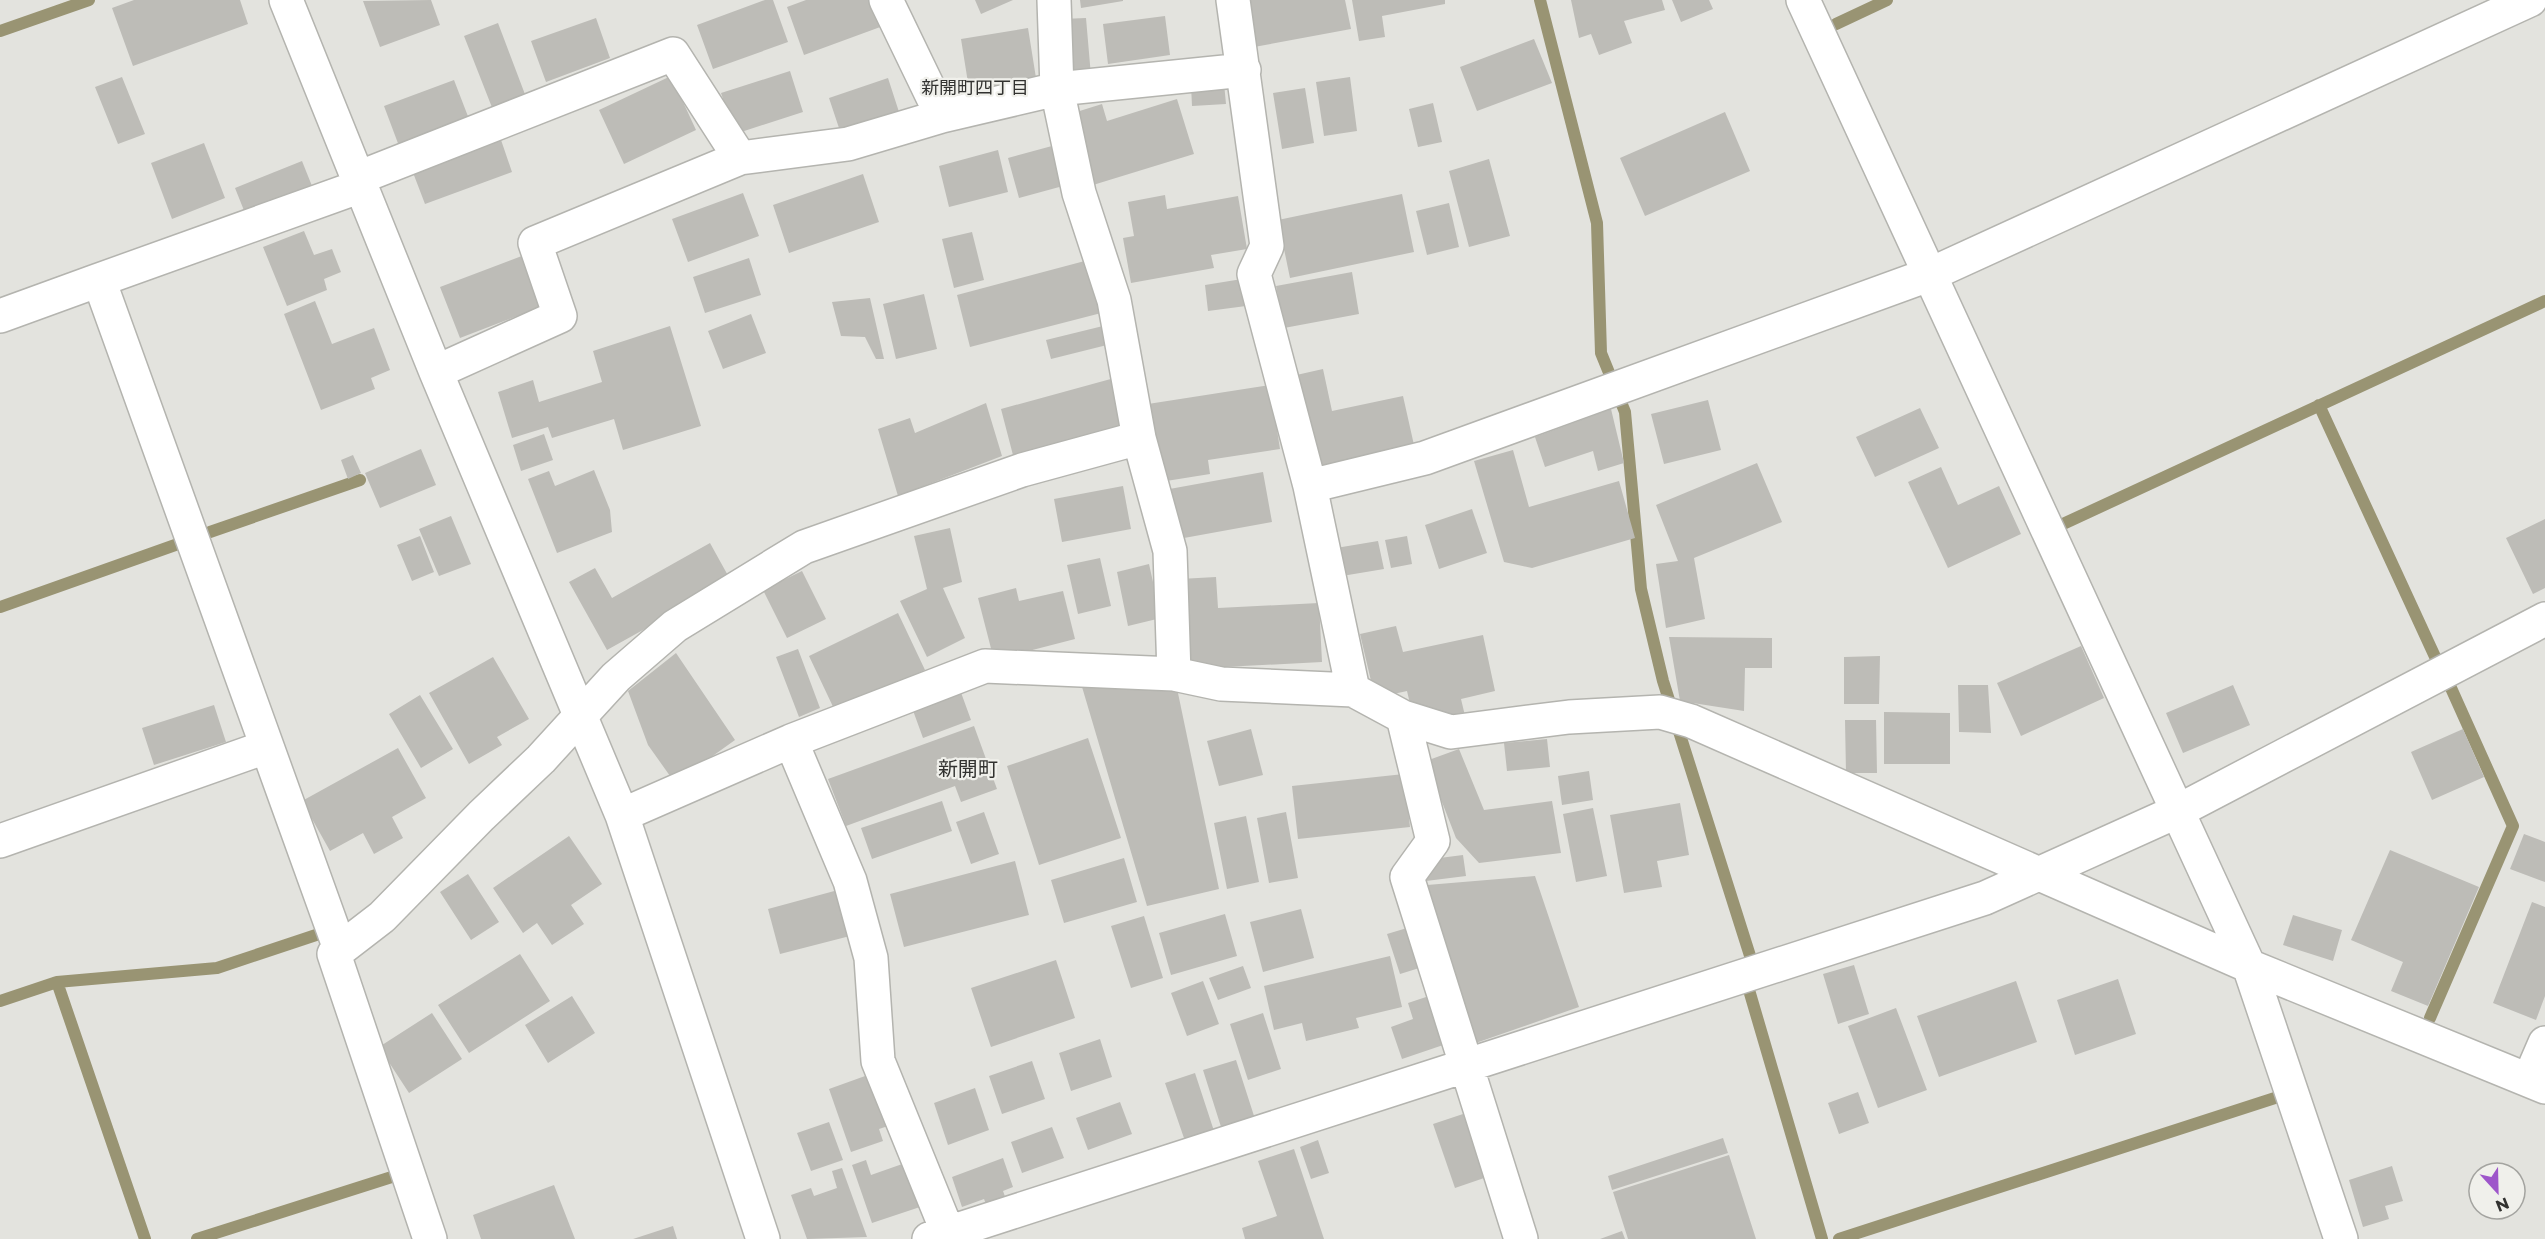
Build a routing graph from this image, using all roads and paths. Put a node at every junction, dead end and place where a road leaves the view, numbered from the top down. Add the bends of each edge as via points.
1 (286, 0) edge
2 (886, 0) edge
3 (1054, 0) edge
4 (1233, 0) edge
5 (1803, 0) edge
6 (2530, 0) edge
7 (1244, 70) junction
8 (1057, 89) junction
9 (942, 116) junction
10 (740, 158) junction
11 (359, 182) junction
12 (1931, 274) junction
13 (99, 280) junction
14 (0, 316) edge
15 (436, 372) junction
16 (1139, 438) junction
17 (1310, 486) junction
18 (2545, 619) edge
19 (1174, 674) junction
20 (1353, 690) junction
21 (581, 713) junction
22 (1403, 717) junction
23 (791, 741) junction
24 (266, 747) junction
25 (2178, 811) junction
26 (622, 815) junction
27 (0, 841) edge
28 (2040, 873) junction
29 (340, 949) junction
30 (2249, 966) junction
31 (2545, 1043) edge
32 (1466, 1065) junction
33 (2537, 1083) edge
34 (938, 1236) edge
35 (430, 1239) edge
36 (763, 1239) edge
37 (1521, 1239) edge
38 (2342, 1239) edge

1 - 11 street
2 - 9 street
3 - 8 street
4 - 7 street
5 - 12 street
6 - 12 street
7 - 8 street
7 - 17 street via 1267,246 1254,274
8 - 9 street
8 - 16 street via 1079,193 1114,300
9 - 10 street via 848,144
10 - 11 street via 673,54
10 - 15 street via 535,243 560,316
11 - 13 street
11 - 15 street
12 - 17 street via 1425,458
12 - 25 street
13 - 14 street
13 - 24 street
15 - 21 street
16 - 19 street via 1170,551
16 - 21 street via 1022,470 804,547 675,626 616,676
17 - 20 street
18 - 25 street
19 - 20 street via 1221,684
19 - 23 street via 984,666
20 - 22 street
21 - 26 street
21 - 29 street via 542,759 382,917
22 - 28 street via 1450,732 1569,717 1676,717
22 - 32 street via 1433,841 1407,877
23 - 26 street
23 - 34 street via 850,881 871,958 878,1061
24 - 27 street
24 - 29 street
25 - 28 street
25 - 30 street
26 - 36 street
28 - 30 street
28 - 32 street via 1985,898
29 - 35 street via 334,954
30 - 33 street
30 - 38 street
31 - 33 street
32 - 34 street
32 - 37 street

